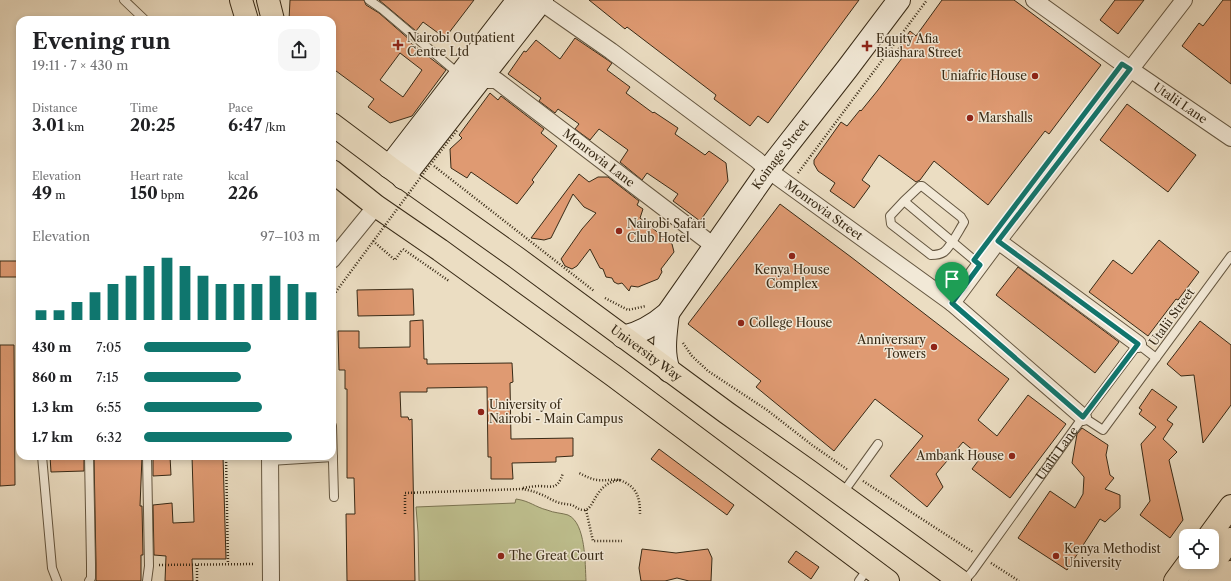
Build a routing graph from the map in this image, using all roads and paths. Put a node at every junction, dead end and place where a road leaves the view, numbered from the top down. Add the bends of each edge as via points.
1 (124, 0) edge
2 (241, 0) edge
3 (268, 0) edge
4 (369, 0) edge
5 (518, 0) edge
6 (899, 0) edge
7 (927, 0) edge
8 (1034, 0) edge
9 (1184, 0) edge
10 (541, 1) edge
11 (141, 16) edge
12 (246, 16) edge
13 (272, 16) edge
14 (1130, 69) junction
15 (472, 81) junction
16 (336, 127) edge
17 (458, 129) dead end
18 (1231, 138) edge
19 (768, 170) junction
20 (396, 172) junction
21 (336, 174) edge
22 (795, 178) dead end
23 (452, 181) dead end
24 (448, 183) dead end
25 (904, 201) junction
26 (376, 206) junction
27 (373, 241) junction
28 (998, 241) junction
29 (952, 242) junction
30 (714, 246) junction
31 (402, 250) dead end
32 (336, 255) edge
33 (1231, 256) edge
34 (980, 265) junction
35 (336, 292) edge
36 (952, 303) junction
37 (668, 313) junction
38 (623, 337) junction
39 (680, 338) dead end
40 (1138, 344) junction
41 (1156, 358) junction
42 (669, 370) junction
43 (1083, 417) junction
44 (878, 444) dead end
45 (42, 460) edge
46 (89, 460) edge
47 (147, 460) edge
48 (226, 460) edge
49 (270, 460) edge
50 (333, 460) edge
51 (562, 473) dead end
52 (579, 473) dead end
53 (856, 476) junction
54 (620, 480) junction
55 (522, 489) junction
56 (842, 495) junction
57 (334, 496) dead end
58 (1231, 506) edge
59 (586, 510) junction
60 (405, 514) dead end
61 (640, 514) dead end
62 (1214, 529) edge
63 (1231, 539) edge
64 (622, 541) dead end
65 (982, 558) junction
66 (228, 564) junction
67 (254, 564) dead end
68 (197, 565) junction
69 (149, 566) junction
70 (1184, 569) edge
71 (1231, 572) edge
72 (864, 574) edge
73 (57, 581) edge
74 (89, 581) edge
75 (147, 581) edge
76 (197, 581) edge
77 (270, 581) edge
78 (888, 581) edge
79 (960, 581) edge
80 (964, 581) edge
81 (1019, 581) edge
82 (1175, 581) edge
83 (1200, 581) edge
84 (1224, 581) edge

1 - 11 lane
2 - 12 highway
3 - 13 highway
4 - 15 lane
5 - 15 street
6 - 19 street, Koinage Street
7 - 22 path
8 - 14 street, Utalii Lane
9 - 14 street
10 - 15 street
10 - 19 street, Monrovia Street via 612,51
14 - 18 street, Utalii Lane
14 - 28 street
15 - 20 street
15 - 30 street, Monrovia Lane via 496,80
16 - 20 highway, University Way
17 - 27 path, bridge
19 - 30 street, Koinage Street
19 - 36 street, Monrovia Street
20 - 38 highway, University Way
21 - 26 highway
23 - 24 path
25 - 29 lane
25 - 29 lane via 922,186 961,217 964,222
25 - 29 lane via 890,216 891,224 931,255 944,252
26 - 32 street
26 - 72 highway via 608,372
27 - 31 path via 395,260
27 - 35 path, bridge
28 - 34 street
28 - 40 street
29 - 34 lane
30 - 37 street, Koinage Street
33 - 41 lane, Utalii Street
34 - 36 street
36 - 43 street, Monrovia Street
37 - 38 street, Koinage Street via 653,326
37 - 42 street, Koinage Street via 665,358
38 - 42 highway, University Way
39 - 53 path via 692,356 708,371 767,410
40 - 41 lane
40 - 43 lane, Utalii Lane
41 - 43 lane, Utalii Street via 1103,430
42 - 56 highway, University Way
43 - 65 lane, Utalii Lane
44 - 53 lane
45 - 73 lane via 52,568
46 - 74 lane
47 - 69 lane
48 - 66 path
49 - 77 street
50 - 57 lane
51 - 55 path via 558,483 553,487 534,486
52 - 54 path via 599,480
53 - 56 lane
53 - 65 path
54 - 59 path via 603,486 592,505
54 - 61 path via 630,486 639,497
55 - 59 path
55 - 60 path via 405,492
56 - 79 highway, University Way
58 - 62 highway
59 - 64 path via 593,541
63 - 83 highway
65 - 80 lane, Utalii Lane
65 - 81 path
66 - 67 path
66 - 68 path
68 - 69 path
68 - 76 path
69 - 75 lane
70 - 82 highway
71 - 84 highway
72 - 78 highway

